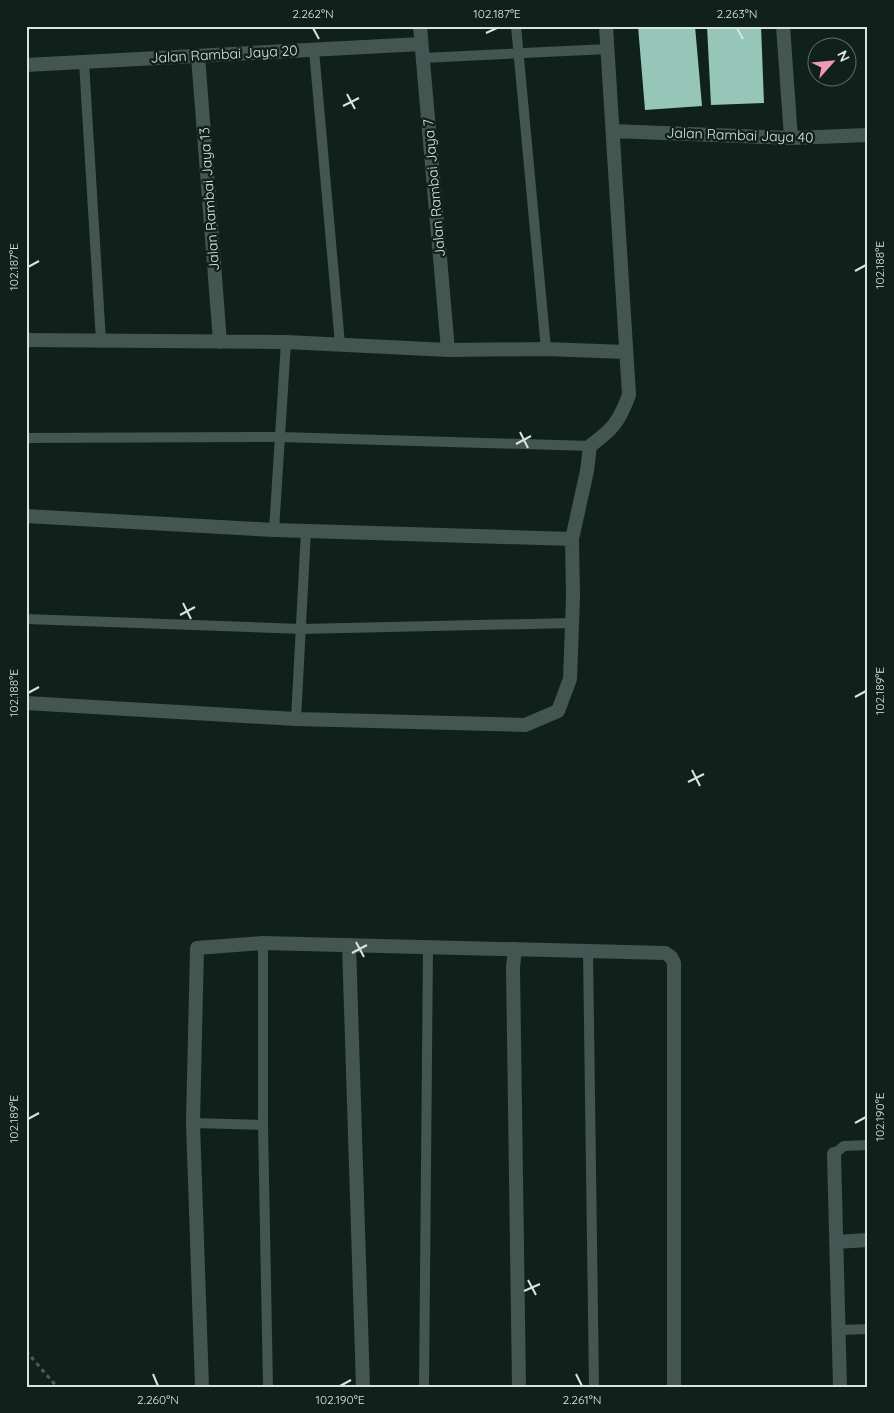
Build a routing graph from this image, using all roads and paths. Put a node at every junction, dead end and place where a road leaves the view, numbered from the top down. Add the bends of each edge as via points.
1 (420, 26) edge
2 (516, 26) edge
3 (606, 26) edge
4 (783, 26) edge
5 (608, 49) junction
6 (314, 50) junction
7 (422, 51) junction
8 (518, 53) junction
9 (198, 56) junction
10 (84, 62) junction
11 (26, 65) edge
12 (613, 131) junction
13 (868, 135) edge
14 (791, 138) junction
15 (26, 340) edge
16 (100, 341) junction
17 (220, 342) junction
18 (286, 342) junction
19 (340, 344) junction
20 (546, 349) junction
21 (448, 350) junction
22 (626, 352) junction
23 (280, 436) junction
24 (26, 438) edge
25 (590, 446) junction
26 (26, 516) edge
27 (274, 530) junction
28 (306, 531) junction
29 (572, 539) junction
30 (26, 619) edge
31 (572, 623) junction
32 (301, 629) junction
33 (26, 703) edge
34 (296, 719) junction
35 (264, 943) junction
36 (349, 945) junction
37 (428, 947) junction
38 (515, 949) junction
39 (588, 951) junction
40 (193, 1124) junction
41 (263, 1125) junction
42 (868, 1145) edge
43 (834, 1154) joint
44 (868, 1240) edge
45 (836, 1242) junction
46 (868, 1329) edge
47 (839, 1330) junction
48 (26, 1351) edge
49 (57, 1387) edge
50 (202, 1387) edge
51 (268, 1387) edge
52 (363, 1387) edge
53 (424, 1387) edge
54 (519, 1387) edge
55 (594, 1387) edge
56 (674, 1387) edge
57 (840, 1387) edge

1 - 7 street, Jalan Rambai Jaya 7
2 - 8 lane
3 - 5 street
4 - 14 street
5 - 8 lane
5 - 12 street
6 - 7 street, Jalan Rambai Jaya 20
6 - 9 street, Jalan Rambai Jaya 20
6 - 19 lane
7 - 8 lane
7 - 21 street, Jalan Rambai Jaya 7
8 - 20 lane
9 - 10 street, Jalan Rambai Jaya 20
9 - 17 street, Jalan Rambai Jaya 13
10 - 11 street, Jalan Rambai Jaya 20
10 - 16 lane
12 - 14 street, Jalan Rambai Jaya 40
12 - 22 street
13 - 14 street, Jalan Rambai Jaya 40
15 - 16 street
16 - 17 street
17 - 18 street
18 - 19 street
18 - 23 lane
19 - 21 street
20 - 21 street
20 - 22 street
22 - 25 street via 629,395 621,416 608,433
23 - 24 lane
23 - 25 lane
23 - 27 lane
25 - 29 street
26 - 27 street
27 - 28 street
28 - 29 street
28 - 32 lane
29 - 31 street
30 - 32 lane
31 - 32 lane
31 - 34 street via 570,679 558,711 525,725
32 - 34 lane
33 - 34 street
35 - 36 street
35 - 40 street via 197,948
35 - 41 lane
36 - 37 street
36 - 52 street
37 - 38 street
37 - 53 lane
38 - 39 street
38 - 54 street
39 - 55 lane
39 - 56 street via 665,953 674,963
40 - 41 lane
40 - 50 street
41 - 51 lane
42 - 43 lane via 844,1146
43 - 45 street
44 - 45 street
45 - 47 street
46 - 47 lane
47 - 57 street
48 - 49 path

